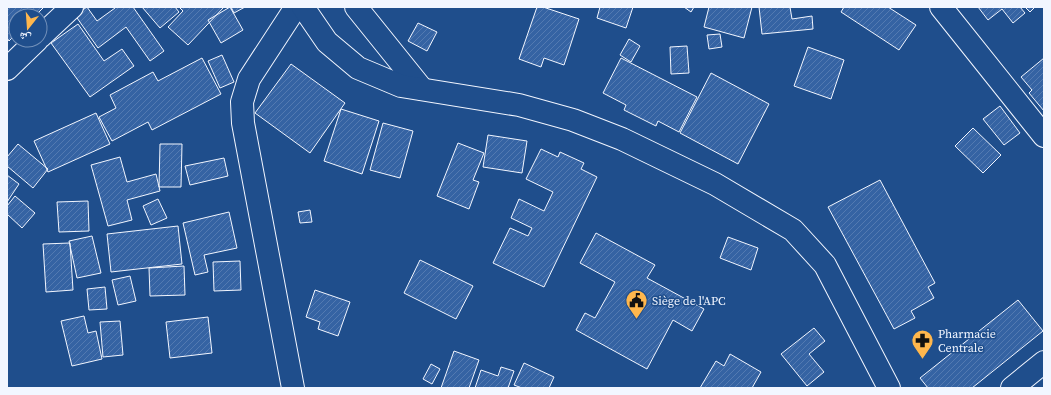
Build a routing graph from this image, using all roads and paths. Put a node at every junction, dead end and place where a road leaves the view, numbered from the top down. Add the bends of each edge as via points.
1 (72, 7) edge
2 (296, 7) edge
3 (303, 7) edge
4 (356, 7) edge
5 (941, 7) edge
6 (48, 30) edge
7 (29, 48) edge
8 (7, 69) edge
9 (422, 89) junction
10 (1044, 136) edge
11 (1044, 362) edge
12 (293, 388) edge
13 (889, 388) edge
14 (1012, 388) edge

1 - 6 street
2 - 12 street via 249,79 242,102 243,123
3 - 9 street via 327,42 358,68 401,86
4 - 9 street
5 - 10 street
7 - 8 street
9 - 13 street via 519,105 573,120 622,139 715,184 794,230 825,265
11 - 14 street

